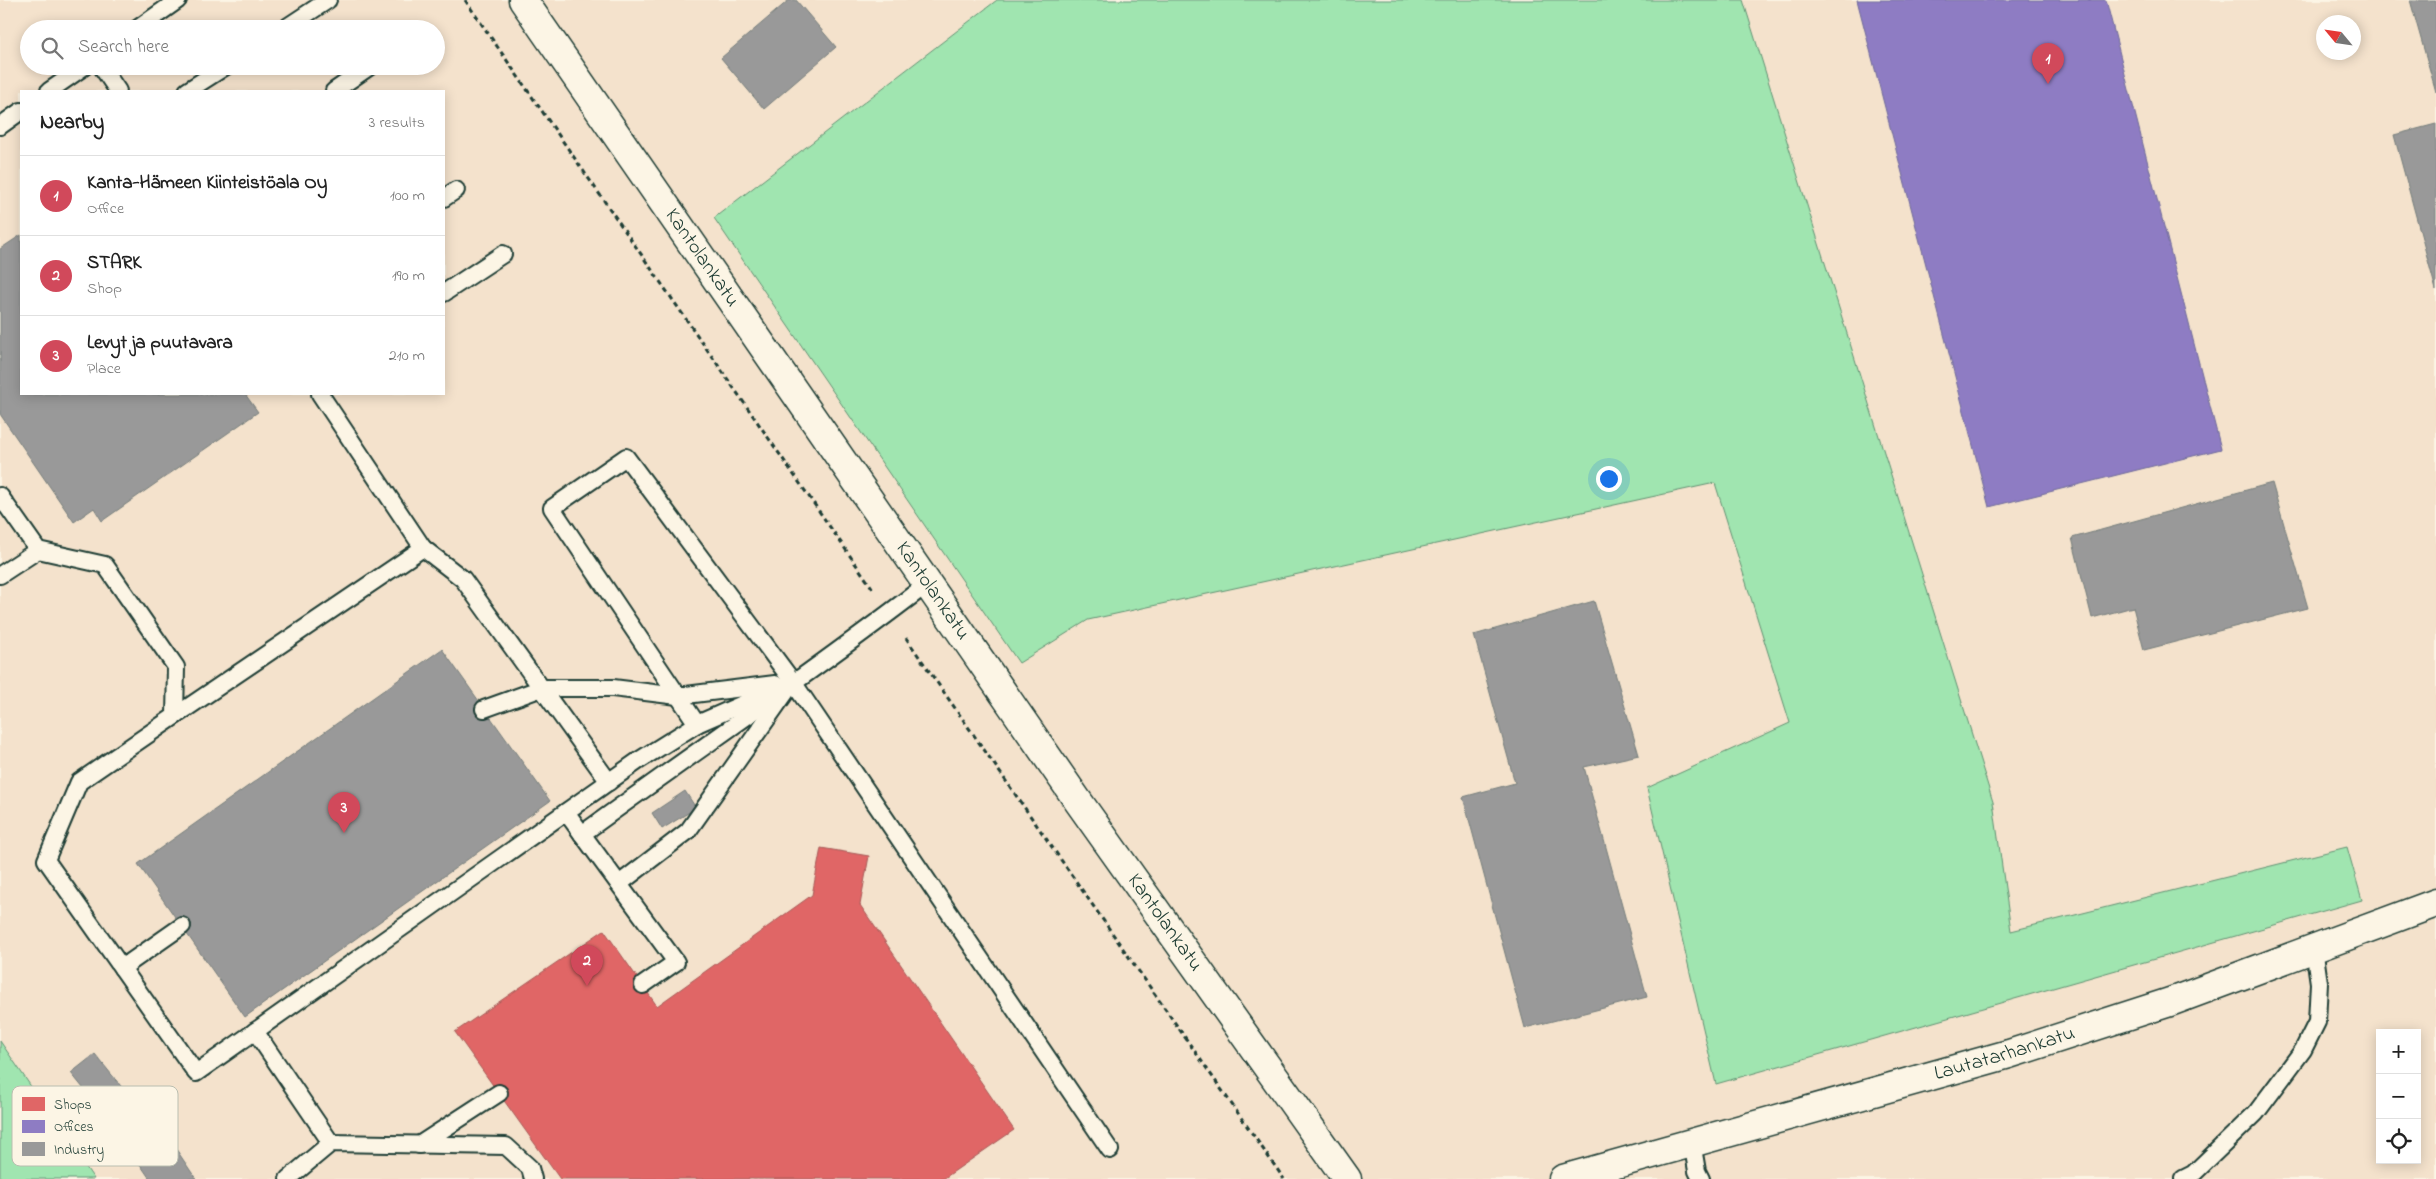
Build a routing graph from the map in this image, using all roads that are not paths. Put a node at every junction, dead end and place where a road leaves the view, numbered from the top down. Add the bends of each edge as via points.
1 (178, 0) edge
2 (328, 0) edge
3 (523, 0) edge
4 (150, 20) edge
5 (298, 20) edge
6 (71, 75) edge
7 (107, 75) edge
8 (212, 75) edge
9 (358, 75) edge
10 (50, 90) edge
11 (117, 90) edge
12 (189, 90) edge
13 (336, 90) edge
14 (20, 112) edge
15 (0, 126) edge
16 (503, 254) dead end
17 (445, 292) edge
18 (321, 395) edge
19 (0, 496) edge
20 (423, 548) junction
21 (38, 550) junction
22 (0, 575) edge
23 (928, 584) junction
24 (793, 682) junction
25 (542, 688) junction
26 (678, 696) junction
27 (484, 708) dead end
28 (175, 716) junction
29 (697, 724) junction
30 (610, 782) junction
31 (566, 812) junction
32 (582, 834) junction
33 (619, 884) junction
34 (2436, 903) edge
35 (182, 926) dead end
36 (2314, 948) junction
37 (122, 968) junction
38 (643, 985) dead end
39 (255, 1031) junction
40 (499, 1093) dead end
41 (1692, 1142) junction
42 (331, 1143) junction
43 (419, 1145) junction
44 (1110, 1150) dead end
45 (288, 1179) edge
46 (533, 1179) edge
47 (1347, 1179) edge
48 (1563, 1179) edge
49 (1700, 1179) edge
50 (2183, 1179) edge

1 - 4 lane
2 - 5 lane
3 - 23 street, Kantolankatu
6 - 10 lane
7 - 11 lane
8 - 12 lane
9 - 13 lane
14 - 15 lane
16 - 17 lane
18 - 20 lane
19 - 21 lane
20 - 25 lane via 463,579
20 - 28 lane
21 - 22 lane
21 - 28 lane via 105,565 176,666
23 - 24 lane via 860,637
23 - 47 street, Kantolankatu
24 - 26 lane
24 - 26 lane via 626,457 552,508
24 - 29 lane
24 - 32 lane
24 - 33 lane via 688,830
24 - 44 lane
25 - 26 lane via 613,688
25 - 27 lane
25 - 30 lane
26 - 29 lane
28 - 37 lane via 79,782 46,860
29 - 30 lane
30 - 31 lane
31 - 32 lane
31 - 39 lane
32 - 33 lane
33 - 38 lane via 676,962
34 - 36 street, Lautatarhankatu
35 - 37 lane
36 - 41 street, Lautatarhankatu via 2170,1002 2009,1054
36 - 50 lane via 2318,983 2317,1022 2303,1050 2256,1113 2193,1174
37 - 39 lane via 196,1073
39 - 42 lane
40 - 43 lane
41 - 48 street, Lautatarhankatu
41 - 49 lane
42 - 43 lane
42 - 45 lane
43 - 46 lane via 506,1146 530,1168

